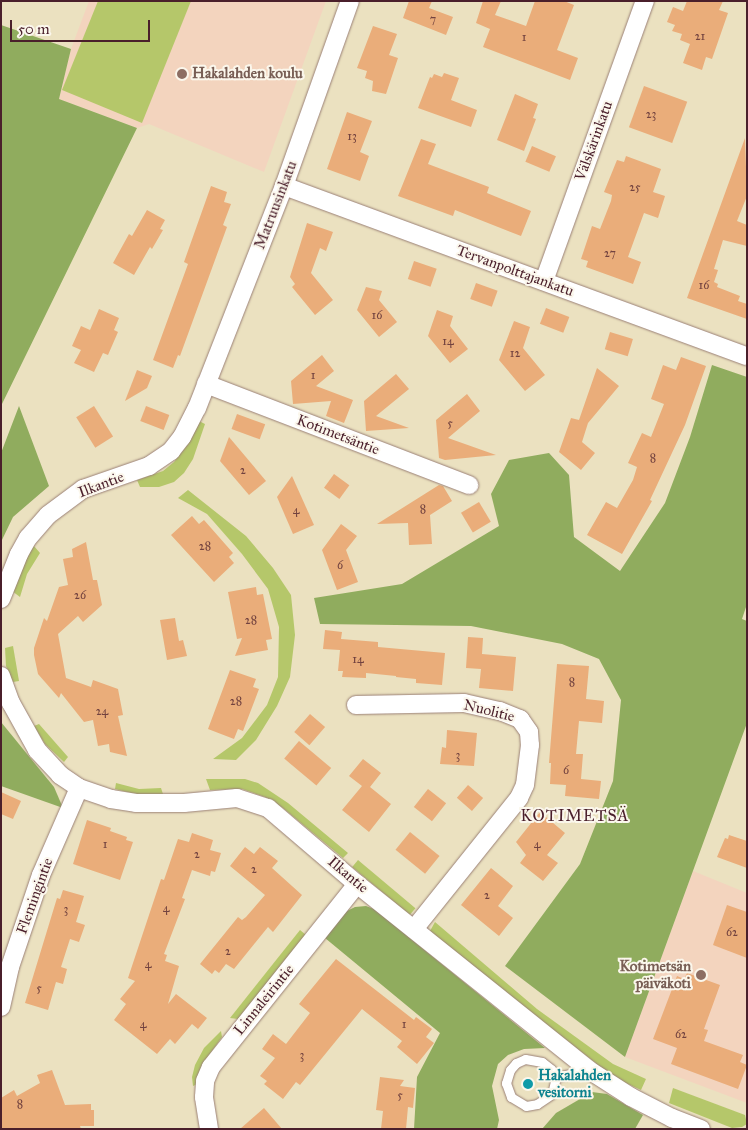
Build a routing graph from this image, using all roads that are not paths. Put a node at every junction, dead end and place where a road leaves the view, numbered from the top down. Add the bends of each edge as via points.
1 (350, 1) edge
2 (645, 1) edge
3 (284, 186) junction
4 (544, 281) junction
5 (746, 355) edge
6 (206, 384) junction
7 (197, 408) joint
8 (469, 485) dead end
9 (1, 599) edge
10 (1, 676) edge
11 (356, 705) dead end
12 (79, 788) junction
13 (357, 884) junction
14 (414, 929) junction
15 (1, 1008) edge
16 (589, 1070) junction
17 (556, 1077) junction
18 (209, 1129) edge
19 (701, 1129) edge

1 - 3 street, Matruusinkatu
2 - 4 street, Välskärinkatu
3 - 4 street, Tervanpolttajankatu
3 - 6 street, Matruusinkatu
4 - 5 street, Tervanpolttajankatu
6 - 7 street, Matruusinkatu
6 - 8 street, Kotimetsäntie
7 - 9 street, Ilkantie via 182,437 161,459 134,473 83,489 48,516 28,538
10 - 12 street, Ilkantie via 11,703 37,750 60,775
11 - 14 street, Nuolitie via 464,703 520,719 529,732 525,785 519,798
12 - 13 street, Ilkantie via 111,800 136,803 237,798 249,801 268,808
12 - 15 street, Flemingintie via 41,875 10,967
13 - 14 street, Ilkantie
13 - 18 street, Linnaleirintie via 211,1067 205,1081 204,1097
14 - 16 street, Ilkantie
16 - 17 lane
16 - 19 street, Ilkantie via 631,1097
17 - 17 lane via 552,1094 537,1104 526,1106 517,1103 508,1090 506,1077 516,1063 525,1059 542,1062

